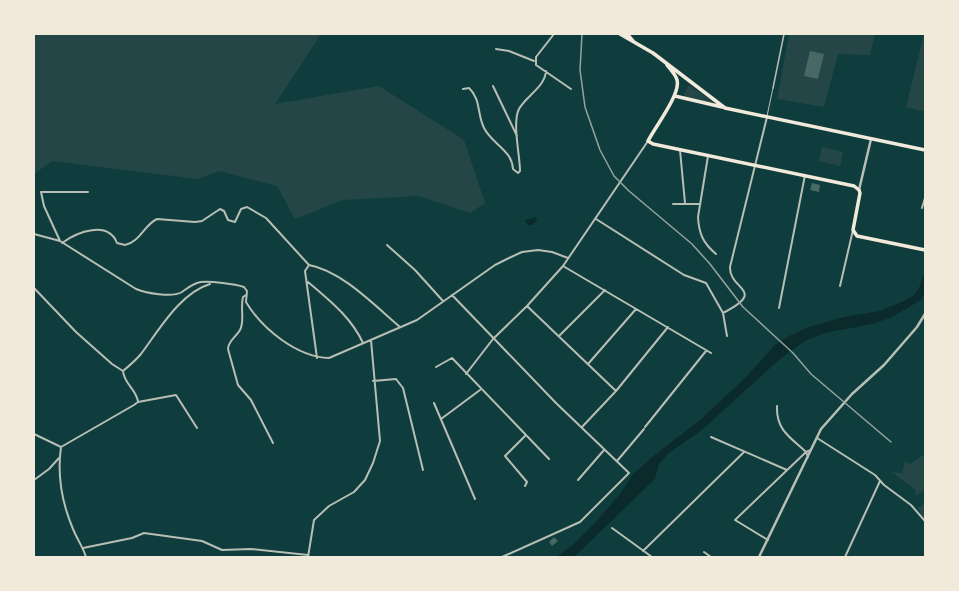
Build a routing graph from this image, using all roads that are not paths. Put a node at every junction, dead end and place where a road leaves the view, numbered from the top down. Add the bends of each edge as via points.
1 (554, 34) edge
2 (620, 34) edge
3 (627, 34) edge
4 (784, 34) edge
5 (634, 42) junction
6 (496, 49) dead end
7 (534, 61) junction
8 (667, 65) junction
9 (546, 71) junction
10 (493, 86) dead end
11 (463, 88) dead end
12 (773, 88) joint
13 (571, 89) dead end
14 (675, 96) junction
15 (725, 108) junction
16 (767, 116) junction
17 (517, 137) junction
18 (871, 138) junction
19 (648, 140) junction
20 (680, 150) junction
21 (925, 150) edge
22 (708, 156) junction
23 (756, 166) junction
24 (805, 175) junction
25 (859, 190) junction
26 (88, 192) dead end
27 (925, 198) edge
28 (685, 203) junction
29 (673, 204) dead end
30 (701, 204) junction
31 (922, 208) dead end
32 (596, 219) junction
33 (853, 230) junction
34 (34, 234) edge
35 (60, 241) junction
36 (62, 243) junction
37 (386, 246) dead end
38 (925, 250) edge
39 (716, 254) dead end
40 (568, 258) junction
41 (309, 265) junction
42 (563, 266) junction
43 (308, 282) junction
44 (212, 284) junction
45 (840, 286) dead end
46 (34, 288) edge
47 (605, 290) junction
48 (246, 295) junction
49 (452, 295) junction
50 (443, 301) junction
51 (527, 306) junction
52 (779, 308) dead end
53 (636, 310) junction
54 (723, 313) junction
55 (925, 314) edge
56 (400, 327) junction
57 (668, 327) junction
58 (558, 336) junction
59 (727, 336) dead end
60 (493, 339) junction
61 (370, 340) junction
62 (363, 343) junction
63 (706, 351) junction
64 (711, 353) dead end
65 (317, 358) junction
66 (588, 364) junction
67 (436, 367) dead end
68 (123, 371) junction
69 (466, 374) junction
70 (373, 381) junction
71 (481, 390) junction
72 (616, 391) junction
73 (138, 402) junction
74 (434, 403) dead end
75 (777, 406) dead end
76 (441, 419) junction
77 (582, 427) junction
78 (197, 428) dead end
79 (34, 434) edge
80 (526, 435) junction
81 (711, 437) dead end
82 (817, 438) junction
83 (273, 443) dead end
84 (61, 447) junction
85 (605, 450) junction
86 (811, 450) junction
87 (744, 452) junction
88 (806, 452) junction
89 (808, 457) junction
90 (59, 458) junction
91 (549, 459) dead end
92 (616, 461) junction
93 (423, 470) dead end
94 (788, 471) junction
95 (34, 480) edge
96 (578, 480) dead end
97 (880, 481) junction
98 (525, 486) dead end
99 (475, 499) dead end
100 (925, 521) edge
101 (612, 528) dead end
102 (768, 540) junction
103 (83, 548) junction
104 (643, 551) junction
105 (704, 552) dead end
106 (308, 556) edge
107 (86, 557) edge
108 (502, 557) edge
109 (652, 557) edge
110 (711, 557) edge
111 (759, 557) edge
112 (845, 557) edge

1 - 7 street
2 - 5 highway
3 - 5 highway
4 - 12 street
5 - 8 highway
6 - 7 street via 509,51
7 - 9 street
8 - 14 highway via 677,78
8 - 15 highway
9 - 13 street
9 - 17 street via 544,79 519,109
10 - 17 street
11 - 17 street via 469,88 474,92 484,127 511,158 513,169 518,173 520,165
12 - 16 lane
14 - 15 highway
14 - 19 highway
15 - 16 highway
16 - 18 highway
16 - 23 street
18 - 21 highway
18 - 25 street
19 - 20 highway via 653,144
19 - 32 street
20 - 22 highway
20 - 28 street
22 - 23 highway
22 - 30 street
23 - 24 highway
23 - 54 street via 730,267 730,272 745,296 735,307
24 - 25 highway via 854,186
24 - 52 street
25 - 33 highway
26 - 35 street via 41,192 44,206
27 - 31 street
28 - 29 street
28 - 30 street
30 - 39 street via 698,217 701,237
32 - 40 street
32 - 54 street via 684,275 706,283
33 - 38 highway via 860,237
33 - 45 street
34 - 35 street
35 - 36 street
36 - 41 street via 71,236 99,230 115,236 117,243 125,245 136,240 157,219 202,221 220,208 228,220 235,222 241,209 247,207 266,218
36 - 44 street via 145,292 174,294 201,282
37 - 50 street via 415,270
40 - 42 street
40 - 49 street via 538,250 522,252 495,266
41 - 43 street via 305,271
41 - 56 street via 319,267 346,281
42 - 47 street
42 - 51 street
43 - 62 street via 346,316 356,328
43 - 65 street
44 - 48 street via 237,284 244,287
44 - 68 street via 200,287 191,294
46 - 68 street via 76,332
47 - 53 street
47 - 58 street
48 - 65 street via 246,302 270,332
48 - 83 street via 241,303 240,329 228,345 228,349 238,385 251,400
49 - 50 street
49 - 60 street
50 - 56 street via 417,320
51 - 58 street
51 - 60 street
53 - 57 street
53 - 66 street
54 - 59 street
55 - 82 street via 884,365 852,394 821,429
56 - 61 street
57 - 63 street
57 - 72 street
58 - 66 street
60 - 69 street
60 - 77 street
61 - 62 street
61 - 70 street
62 - 65 street via 329,358
63 - 64 street
63 - 92 street
66 - 72 street
67 - 69 street via 452,358
68 - 73 street via 124,378
69 - 71 street
70 - 93 street via 392,378 400,382
70 - 106 street via 380,441 373,463 365,480 354,492 329,506 314,520
71 - 76 street
71 - 80 street
72 - 77 street
73 - 78 street via 176,394
73 - 84 street
74 - 76 street
75 - 88 street via 777,418 781,428
76 - 99 street
77 - 85 street
79 - 84 street
80 - 91 street
80 - 98 street via 505,456 527,482
81 - 87 street
82 - 86 street
82 - 97 street via 864,467
84 - 90 street
85 - 92 street
85 - 96 street
86 - 88 street
86 - 89 street
87 - 94 street
87 - 104 street
88 - 89 street
88 - 94 street
89 - 102 street
90 - 95 street via 49,470
90 - 103 street via 64,508
92 - 108 street via 629,473 580,522
94 - 102 street via 735,520
97 - 100 street via 911,505
97 - 112 street
101 - 104 street
102 - 111 street
103 - 106 street via 144,533 202,542 222,550 251,549
103 - 107 street
104 - 109 street
105 - 110 street

